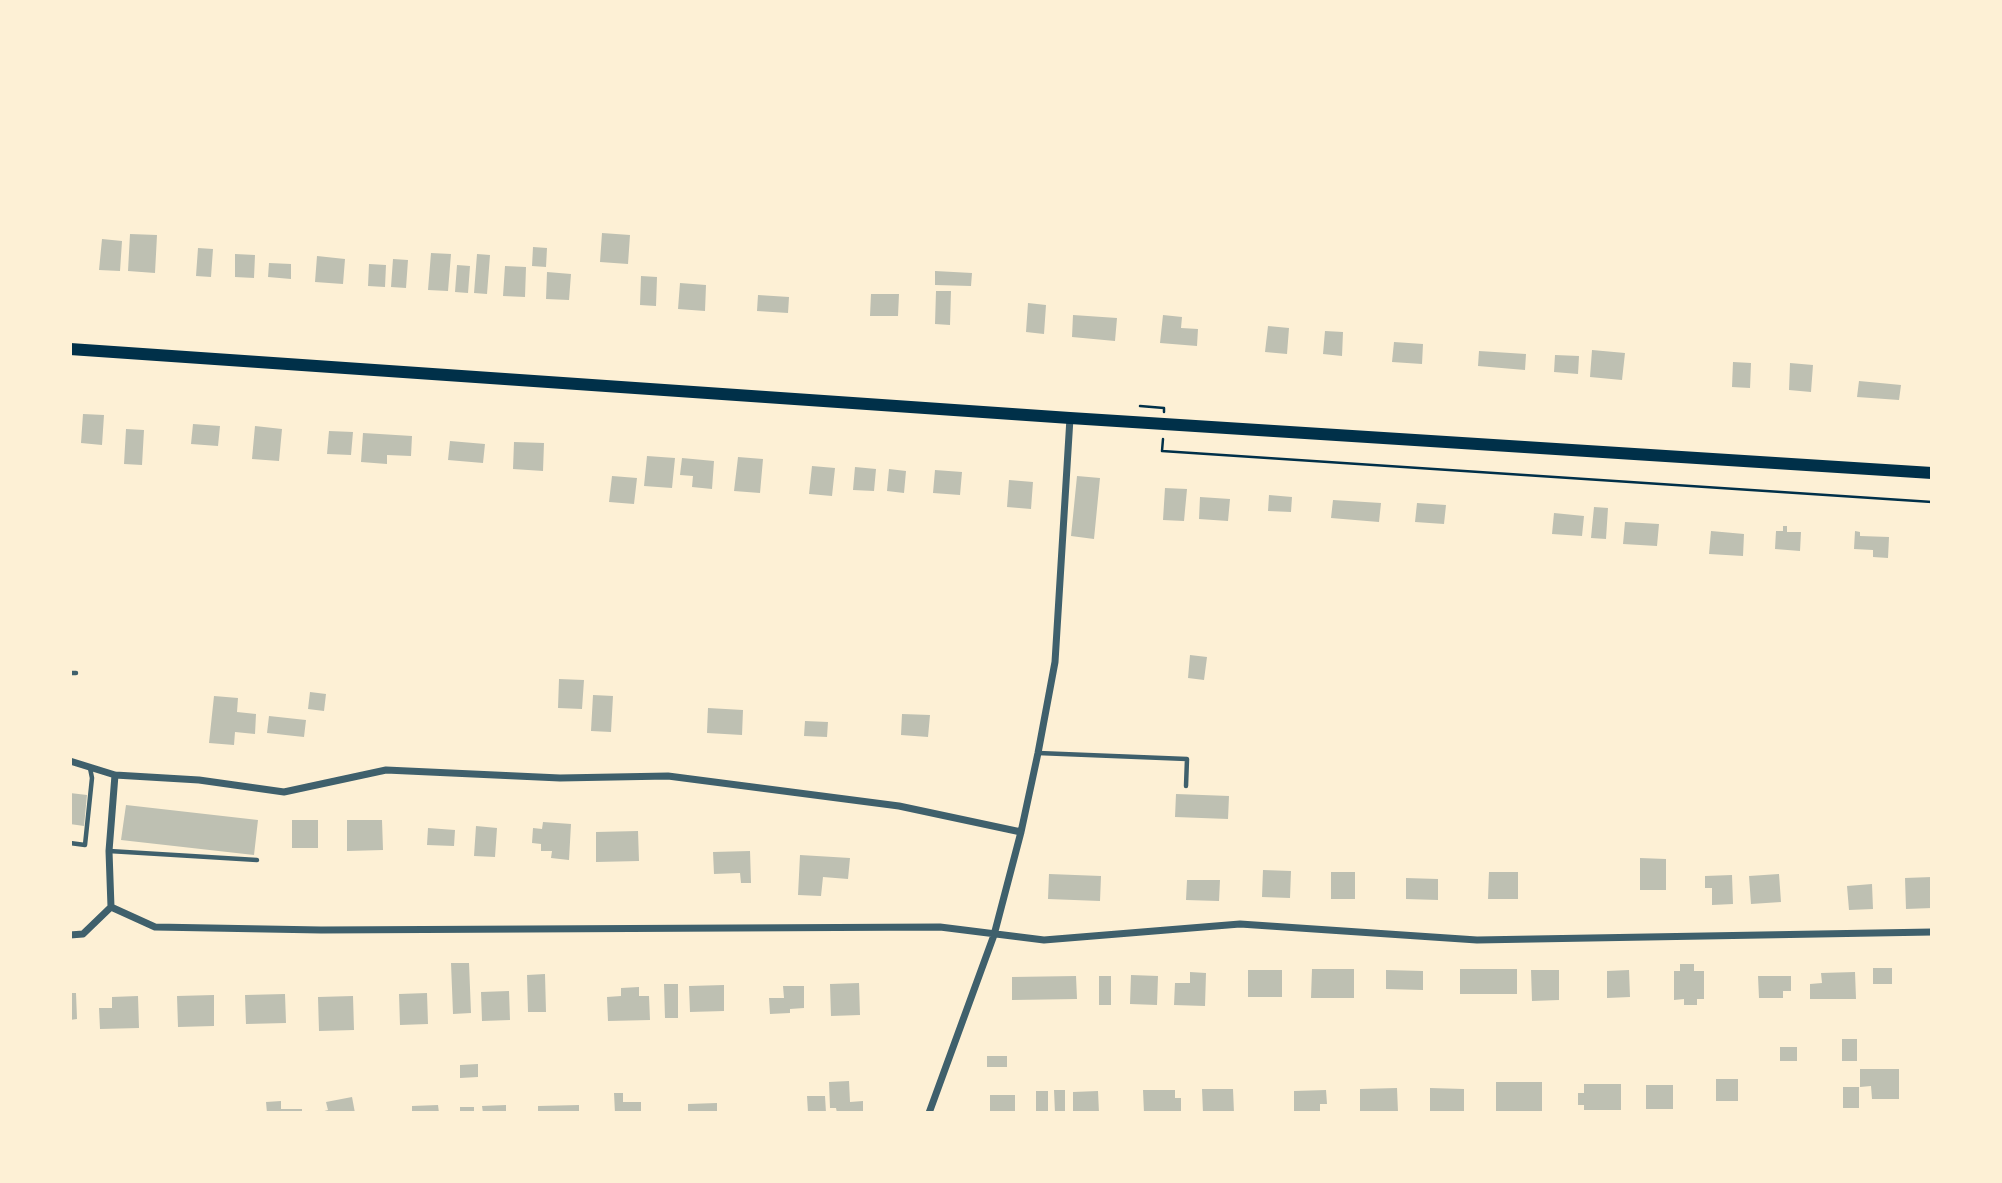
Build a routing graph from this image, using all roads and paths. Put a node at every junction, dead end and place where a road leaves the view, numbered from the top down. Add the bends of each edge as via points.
1 (70, 349) edge
2 (1140, 406) dead end
3 (1070, 418) junction
4 (1164, 423) junction
5 (1932, 473) edge
6 (1932, 502) edge
7 (1038, 752) junction
8 (70, 761) edge
9 (90, 767) junction
10 (114, 775) junction
11 (1186, 786) dead end
12 (1021, 832) junction
13 (70, 844) edge
14 (109, 851) junction
15 (257, 860) dead end
16 (111, 907) junction
17 (1932, 932) edge
18 (70, 935) edge
19 (994, 935) junction
20 (929, 1113) edge

1 - 3 main road
2 - 4 path via 1164,408
3 - 4 main road
3 - 7 street via 1055,662
4 - 5 main road
4 - 6 path via 1162,452
7 - 11 lane via 1187,759
7 - 12 street
8 - 9 street
9 - 10 street
9 - 13 lane via 85,845
10 - 12 street via 284,792 386,770 560,778 668,776 899,806
10 - 14 street
12 - 19 street
14 - 15 lane
14 - 16 street
16 - 18 street via 83,934
16 - 19 street via 155,928 940,928
17 - 19 street via 1477,940 1240,924 1044,940
19 - 20 street

